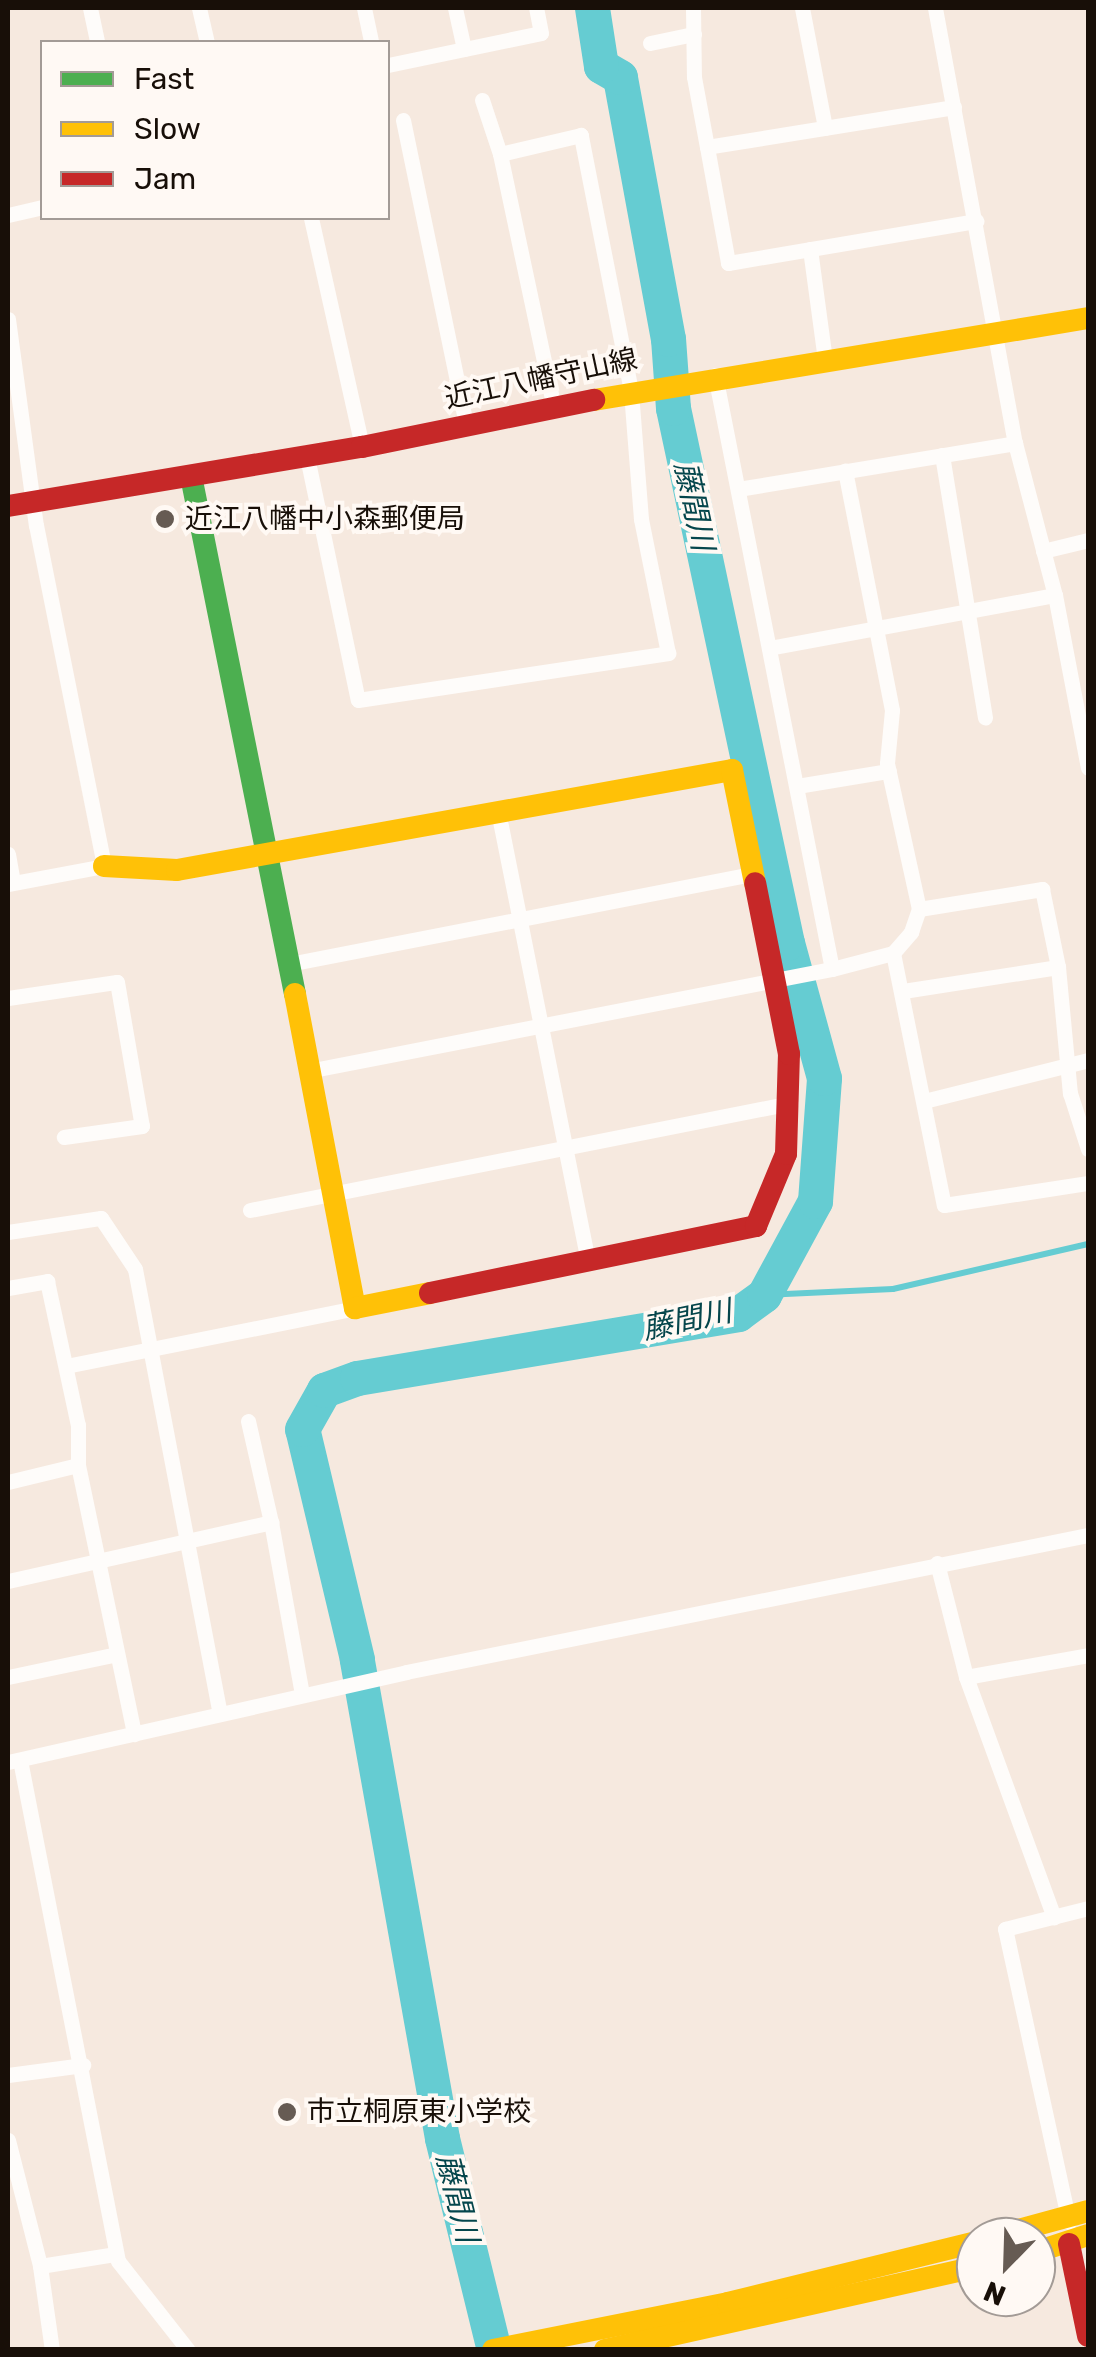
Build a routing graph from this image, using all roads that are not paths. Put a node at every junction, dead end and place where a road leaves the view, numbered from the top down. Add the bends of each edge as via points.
1 (90, 8) edge
2 (199, 8) edge
3 (364, 8) edge
4 (455, 8) edge
5 (536, 8) edge
6 (693, 8) edge
7 (802, 8) edge
8 (935, 8) edge
9 (694, 34) junction
10 (97, 40) edge
11 (207, 40) edge
12 (371, 40) edge
13 (650, 43) dead end
14 (464, 49) junction
15 (390, 65) edge
16 (482, 100) dead end
17 (954, 107) junction
18 (404, 120) dead end
19 (825, 128) junction
20 (707, 147) junction
21 (500, 154) junction
22 (40, 207) edge
23 (8, 215) edge
24 (311, 220) edge
25 (976, 221) junction
26 (810, 250) junction
27 (1088, 318) edge
28 (8, 319) edge
29 (999, 334) junction
30 (824, 360) junction
31 (715, 376) junction
32 (631, 391) junction
33 (554, 407) junction
34 (466, 425) junction
35 (1015, 443) junction
36 (362, 447) junction
37 (306, 452) junction
38 (942, 455) junction
39 (845, 471) junction
40 (191, 476) junction
41 (738, 489) junction
42 (34, 502) junction
43 (8, 506) edge
44 (1088, 540) edge
45 (1043, 551) junction
46 (1055, 595) junction
47 (969, 612) junction
48 (875, 630) junction
49 (769, 648) junction
50 (1082, 700) edge
51 (985, 718) dead end
52 (1088, 768) edge
53 (889, 771) junction
54 (797, 786) junction
55 (499, 816) junction
56 (8, 854) edge
57 (270, 854) junction
58 (104, 866) junction
59 (752, 874) junction
60 (10, 884) edge
61 (919, 909) junction
62 (519, 916) junction
63 (893, 953) junction
64 (289, 964) junction
65 (1058, 967) junction
66 (832, 969) junction
67 (772, 979) junction
68 (903, 991) junction
69 (8, 998) edge
70 (543, 1028) junction
71 (1088, 1060) edge
72 (1070, 1064) junction
73 (308, 1071) junction
74 (924, 1101) junction
75 (791, 1104) junction
76 (64, 1137) dead end
77 (568, 1149) junction
78 (1088, 1149) edge
79 (1088, 1183) edge
80 (332, 1192) junction
81 (250, 1210) dead end
82 (8, 1232) edge
83 (588, 1260) junction
84 (8, 1288) edge
85 (355, 1308) junction
86 (150, 1348) junction
87 (66, 1366) junction
88 (248, 1421) dead end
89 (78, 1466) junction
90 (8, 1482) edge
91 (270, 1522) junction
92 (1088, 1535) edge
93 (186, 1542) junction
94 (98, 1563) junction
95 (937, 1563) junction
96 (8, 1581) edge
97 (117, 1654) junction
98 (1088, 1655) edge
99 (8, 1677) edge
100 (966, 1678) junction
101 (310, 1692) junction
102 (220, 1714) junction
103 (134, 1734) junction
104 (14, 1761) edge
105 (1088, 1908) edge
106 (1054, 1917) junction
107 (83, 2066) junction
108 (8, 2075) edge
109 (8, 2140) edge
110 (1079, 2214) edge
111 (1079, 2240) edge
112 (956, 2247) edge
113 (116, 2254) junction
114 (40, 2266) junction
115 (956, 2271) edge
116 (1088, 2336) edge
117 (52, 2350) edge
118 (188, 2350) edge
119 (493, 2350) edge
120 (605, 2350) edge

1 - 10 street
2 - 11 street
3 - 12 street
4 - 14 street
5 - 14 street via 541,33
6 - 9 street
7 - 19 street
8 - 17 street
9 - 13 street
9 - 20 street
14 - 15 street
16 - 21 street
17 - 19 street
17 - 25 street
18 - 34 street
19 - 20 street
20 - 26 street via 728,263
21 - 32 street via 581,135
21 - 33 street
22 - 23 street
24 - 36 street
25 - 26 street
25 - 29 street
26 - 30 street
27 - 29 street, 近江八幡守山線
28 - 42 street
29 - 30 street, 近江八幡守山線
29 - 35 street
30 - 31 street, 近江八幡守山線
31 - 32 street, 近江八幡守山線
31 - 41 street
32 - 33 street, 近江八幡守山線
32 - 37 street via 641,518 668,652 358,700
33 - 34 street, 近江八幡守山線
34 - 36 street, 近江八幡守山線
35 - 38 street
35 - 45 street
36 - 37 street, 近江八幡守山線
37 - 40 street, 近江八幡守山線
38 - 39 street
38 - 47 street
39 - 41 street
39 - 48 street
40 - 42 street, 近江八幡守山線
40 - 57 street
41 - 49 street
42 - 43 street, 近江八幡守山線
42 - 58 street
44 - 45 street
45 - 46 street
46 - 47 street
46 - 50 street
47 - 48 street
47 - 51 street
48 - 49 street
48 - 53 street via 892,710
49 - 54 street
50 - 52 street
53 - 54 street
53 - 61 street
54 - 66 street
55 - 57 street
55 - 59 street via 732,770
55 - 62 street
56 - 60 street
57 - 58 street via 177,870
57 - 64 street
58 - 60 street
59 - 62 street
59 - 67 street
61 - 63 street
61 - 65 street via 1042,889
62 - 64 street
62 - 70 street
63 - 66 street
63 - 68 street
64 - 73 street
65 - 68 street
65 - 72 street
66 - 67 street
67 - 70 street
67 - 75 street via 789,1054
68 - 74 street
69 - 76 street via 117,982 142,1126
70 - 73 street
70 - 77 street
71 - 72 street
72 - 74 street
72 - 78 street via 1070,1092
73 - 80 street
74 - 79 street via 944,1205
75 - 77 street
75 - 83 street via 786,1154 756,1226
77 - 80 street
77 - 83 street
80 - 81 street
80 - 85 street
82 - 86 street via 101,1218 135,1269
83 - 85 street
84 - 87 street via 47,1281
85 - 86 street
86 - 87 street
86 - 93 street
87 - 89 street
88 - 91 street
89 - 90 street
89 - 94 street
91 - 93 street
91 - 101 street
92 - 95 street
93 - 94 street
93 - 102 street
94 - 96 street
94 - 97 street
95 - 100 street
95 - 101 street
97 - 99 street
97 - 103 street
98 - 100 street
100 - 106 street
101 - 102 street
102 - 103 street
103 - 104 street
104 - 107 street
105 - 106 street
106 - 110 street via 1005,1930
107 - 108 street
107 - 113 street
109 - 114 street
110 - 111 street
111 - 116 street
112 - 119 street via 728,2303
113 - 114 street
113 - 118 street
114 - 117 street
115 - 120 street

